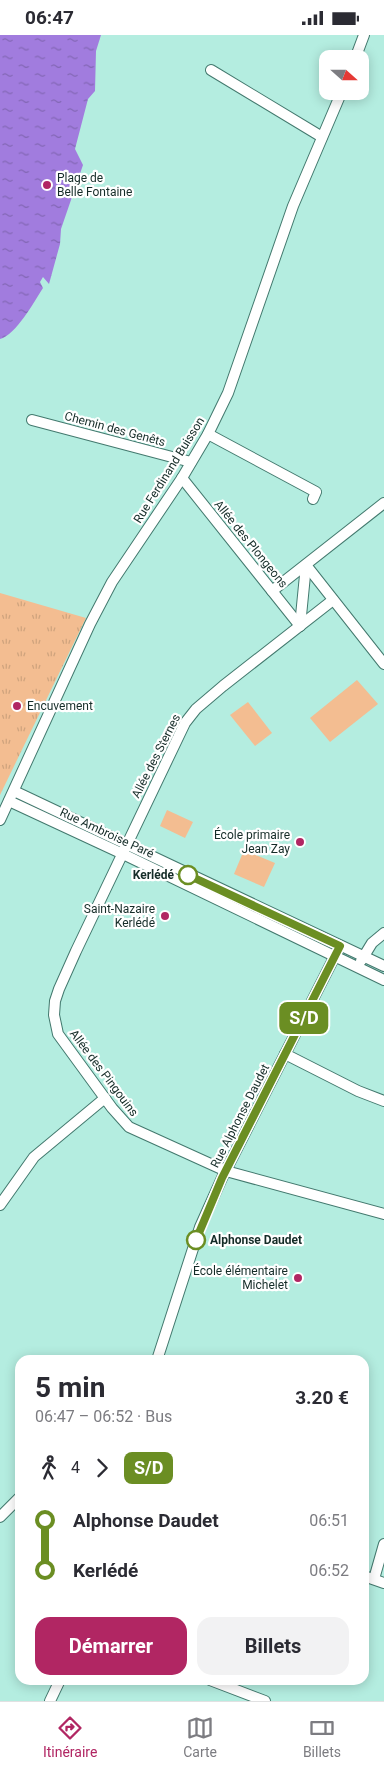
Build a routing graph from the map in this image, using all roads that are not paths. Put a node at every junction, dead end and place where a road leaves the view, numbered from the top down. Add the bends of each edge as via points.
1 (364, 35) edge
2 (358, 50) edge
3 (211, 69) dead end
4 (338, 100) edge
5 (322, 137) junction
6 (32, 420) dead end
7 (208, 434) junction
8 (191, 462) junction
9 (182, 478) junction
10 (313, 499) dead end
11 (382, 509) edge
12 (306, 565) junction
13 (272, 591) junction
14 (333, 600) junction
15 (300, 627) junction
16 (384, 664) edge
17 (14, 791) junction
18 (9, 801) junction
19 (0, 820) edge
20 (125, 850) junction
21 (384, 933) edge
22 (338, 951) junction
23 (363, 957) junction
24 (384, 966) edge
25 (358, 967) junction
26 (384, 980) edge
27 (286, 1054) junction
28 (104, 1098) junction
29 (384, 1101) edge
30 (226, 1171) junction
31 (0, 1205) edge
32 (384, 1214) edge
33 (159, 1355) edge
34 (15, 1502) edge
35 (0, 1517) edge
36 (384, 1544) edge
37 (379, 1581) edge
38 (58, 1685) edge
39 (223, 1685) edge
40 (50, 1701) edge
41 (265, 1701) edge

1 - 2 street
3 - 5 street
4 - 5 street, Rue Ferdinand Buisson
5 - 7 street, Rue Ferdinand Buisson via 293,206 228,393
6 - 8 street, Chemin des Genêts
7 - 8 street, Rue Ferdinand Buisson
7 - 10 street via 316,492
8 - 9 street, Rue Ferdinand Buisson
9 - 13 street, Allée des Plongeons
9 - 17 street, Rue Ferdinand Buisson via 112,582
11 - 12 street
12 - 13 street
12 - 14 street
12 - 15 street
13 - 15 street, Allée des Plongeons
14 - 15 street, Allée des Sternes
14 - 16 street
15 - 20 street, Allée des Sternes via 196,709 185,723
17 - 18 street, Rue Ferdinand Buisson
17 - 20 street, Rue Ambroise Paré
18 - 19 street, Rue Ferdinand Buisson
18 - 20 street, Rue Ambroise Paré
20 - 22 street, Rue Ambroise Paré
20 - 28 street, Allée des Pingouins via 72,957 55,1001 58,1034
21 - 23 street
22 - 23 street, Rue Ambroise Paré
22 - 25 street, Rue Ambroise Paré
22 - 27 street, Rue Alphonse Daudet
23 - 24 street, Rue Ambroise Paré
23 - 25 street
25 - 26 street, Rue Ambroise Paré
27 - 29 street
27 - 30 street, Rue Alphonse Daudet
28 - 30 street, Allée des Pingouins via 129,1127
28 - 31 street via 34,1157
30 - 32 street, Allée des Pingouins
30 - 33 street, Rue Alphonse Daudet via 200,1227
34 - 35 street
36 - 37 street
38 - 40 street
39 - 41 street

